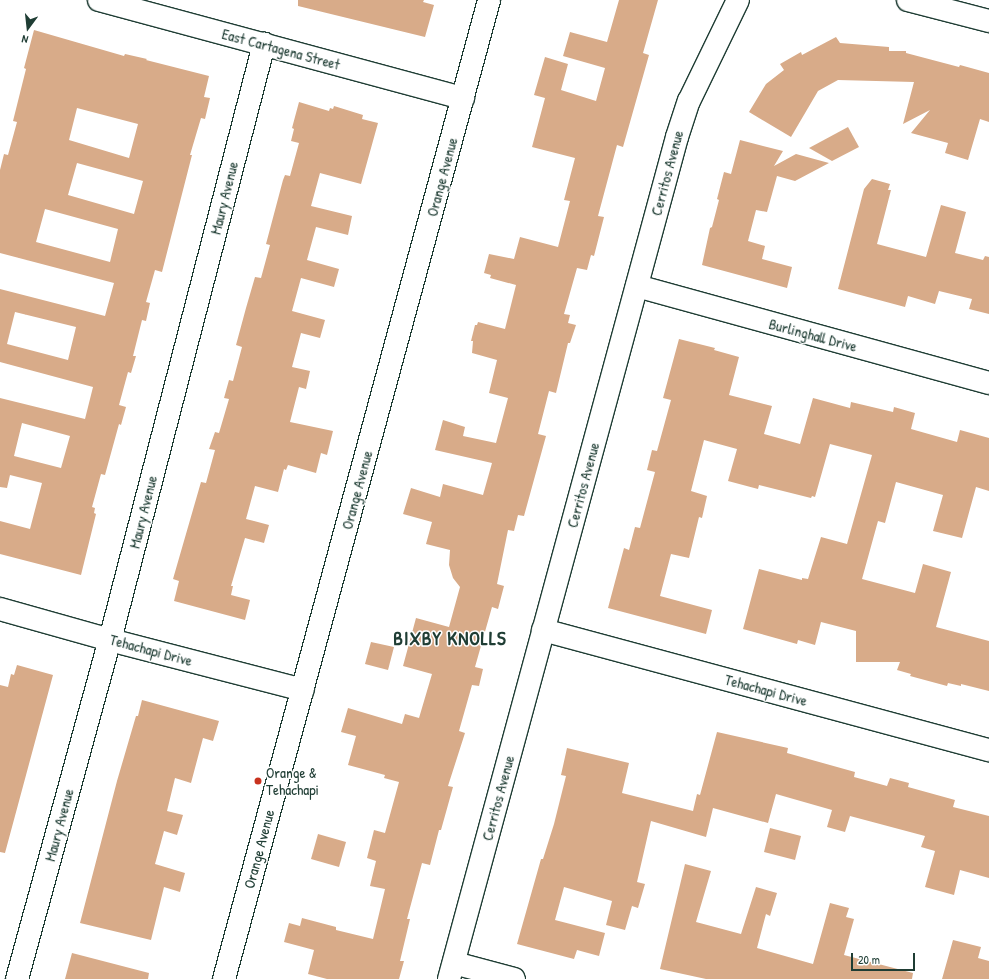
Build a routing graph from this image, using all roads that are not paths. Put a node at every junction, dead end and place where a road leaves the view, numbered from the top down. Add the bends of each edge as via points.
1 (99, 0) edge
2 (489, 0) edge
3 (738, 0) edge
4 (908, 0) edge
5 (989, 21) edge
6 (264, 44) junction
7 (463, 98) junction
8 (637, 286) junction
9 (989, 383) edge
10 (0, 609) edge
11 (543, 630) junction
12 (110, 640) junction
13 (303, 690) junction
14 (989, 750) edge
15 (451, 971) edge
16 (17, 979) edge
17 (224, 979) edge
18 (514, 979) edge

1 - 6 street, East Cartagena Street
2 - 7 street, Orange Avenue
3 - 8 street, Cerritos Avenue via 689,101 676,137
4 - 5 street
6 - 7 street, East Cartagena Street
6 - 12 street, Maury Avenue
7 - 13 street, Orange Avenue
8 - 9 street, Burlinghall Drive
8 - 11 street, Cerritos Avenue
10 - 12 street, Tehachapi Drive
11 - 14 street, Tehachapi Drive
11 - 15 street, Cerritos Avenue
12 - 13 street, Tehachapi Drive
12 - 16 street, Maury Avenue
13 - 17 street, Orange Avenue
15 - 18 street

